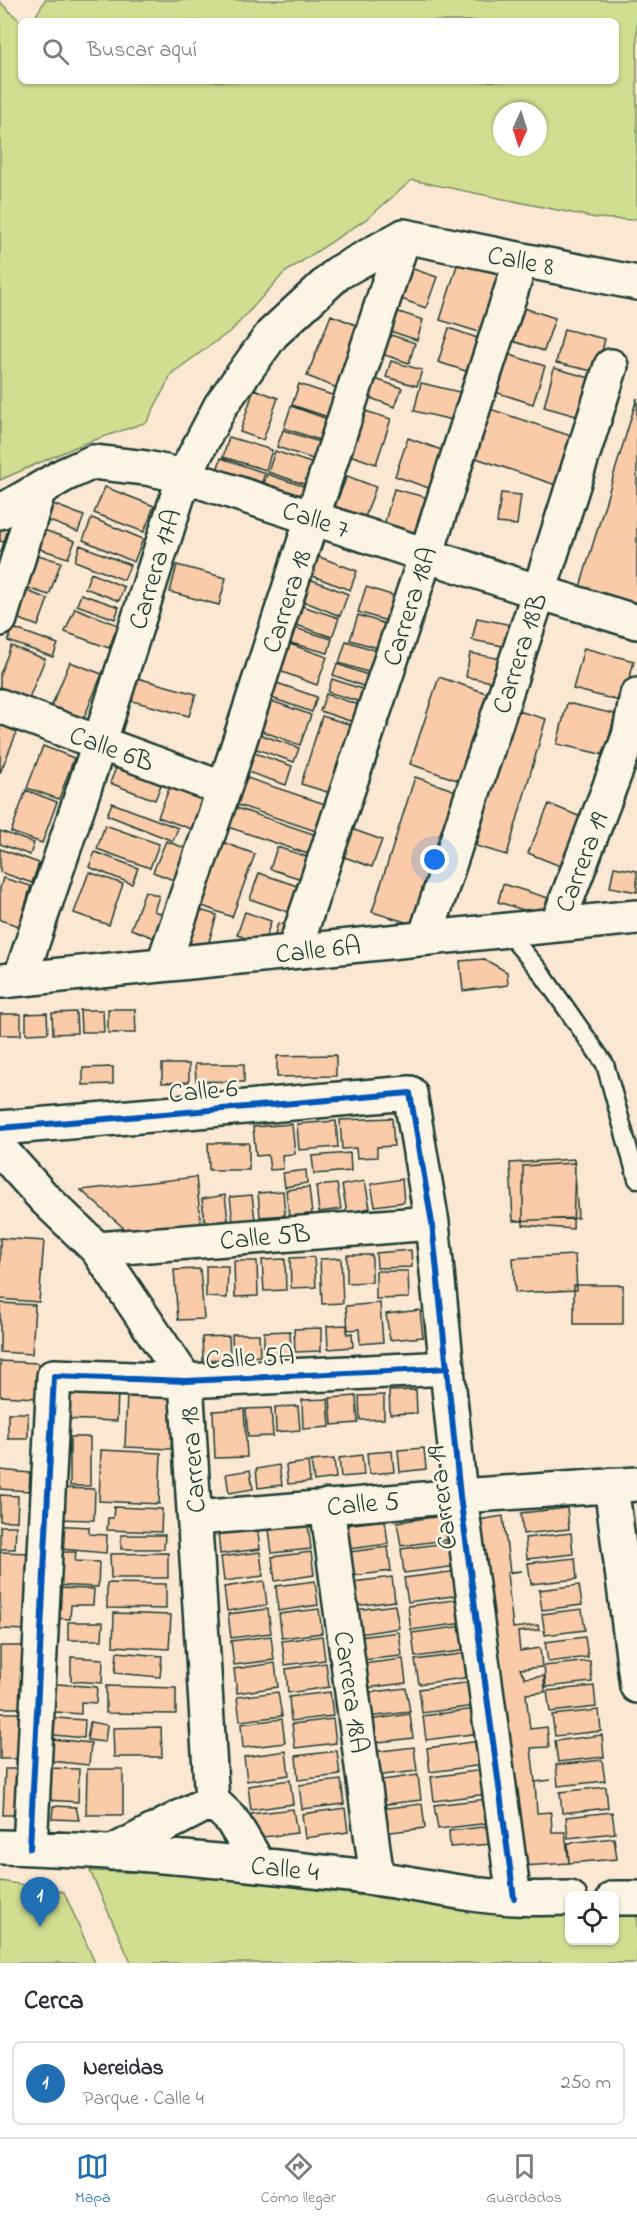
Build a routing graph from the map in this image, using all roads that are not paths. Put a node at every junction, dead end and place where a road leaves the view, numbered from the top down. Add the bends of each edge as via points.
1 (404, 236) junction
2 (521, 260) junction
3 (637, 283) edge
4 (611, 366) dead end
5 (184, 476) junction
6 (38, 492) junction
7 (0, 512) edge
8 (313, 518) junction
9 (426, 555) junction
10 (539, 592) junction
11 (0, 619) edge
12 (637, 622) edge
13 (637, 695) edge
14 (0, 706) edge
15 (99, 744) junction
16 (224, 789) junction
17 (637, 917) edge
18 (558, 925) junction
19 (506, 930) junction
20 (425, 938) junction
21 (294, 951) junction
22 (163, 965) junction
23 (10, 980) edge
24 (410, 1094) joint
25 (0, 1128) edge
26 (0, 1149) edge
27 (637, 1179) edge
28 (0, 1188) edge
29 (44, 1198) junction
30 (432, 1223) junction
31 (97, 1249) junction
32 (448, 1368) junction
33 (186, 1381) junction
34 (624, 1484) edge
35 (460, 1496) junction
36 (327, 1506) junction
37 (196, 1518) junction
38 (637, 1686) edge
39 (212, 1801) junction
40 (15, 1848) edge
41 (111, 1853) junction
42 (259, 1865) junction
43 (377, 1878) junction
44 (514, 1898) junction
45 (565, 1898) edge
46 (619, 1898) edge
47 (637, 1898) edge

1 - 2 street, Calle 8
1 - 5 street, Carrera 17A via 338,273 272,334 221,405
1 - 8 street, Carrera 18
2 - 3 street, Calle 8
2 - 9 street, Carrera 18A
4 - 10 street, Carrera 18B
5 - 6 street, Calle 7 via 93,462
5 - 8 street, Calle 7
5 - 15 street, Carrera 17A
6 - 7 street, Calle 7
6 - 11 street
8 - 9 street, Calle 7
8 - 16 street, Carrera 18
9 - 10 street, Calle 7
9 - 21 street, Carrera 18A
10 - 12 street, Calle 7
10 - 20 street, Carrera 18B
13 - 18 street, Carrera 19 via 629,736
14 - 15 street, Calle 6B
15 - 16 street, Calle 6B
15 - 23 street, Carrera 17A
16 - 22 street, Carrera 18
17 - 18 street, Calle 6A
18 - 19 street, Calle 6A
19 - 20 street, Calle 6A
19 - 27 lane via 605,1064
20 - 21 street, Calle 6A
21 - 22 street, Calle 6A
22 - 23 street, Calle 6A
24 - 25 street, Calle 6
24 - 30 street, Carrera 19
26 - 29 street, Carrera 18
28 - 29 street
29 - 31 street, Carrera 18
30 - 31 street, Calle 5B
30 - 32 street, Carrera 19
31 - 33 street, Carrera 18
32 - 33 street, Calle 5A
32 - 35 street, Carrera 19
33 - 37 street, Carrera 18
33 - 40 street, Calle 5A via 54,1376
34 - 35 street, Calle 5
34 - 38 street
35 - 36 street, Calle 5
35 - 44 street, Carrera 19
36 - 37 street, Calle 5
36 - 43 street, Carrera 18A
37 - 39 street, Carrera 18
39 - 41 street
39 - 42 street via 231,1819
40 - 41 street, Calle 4
41 - 42 street, Calle 4
42 - 43 street, Calle 4
43 - 44 street, Calle 4
44 - 45 street, Calle 4
46 - 47 street

